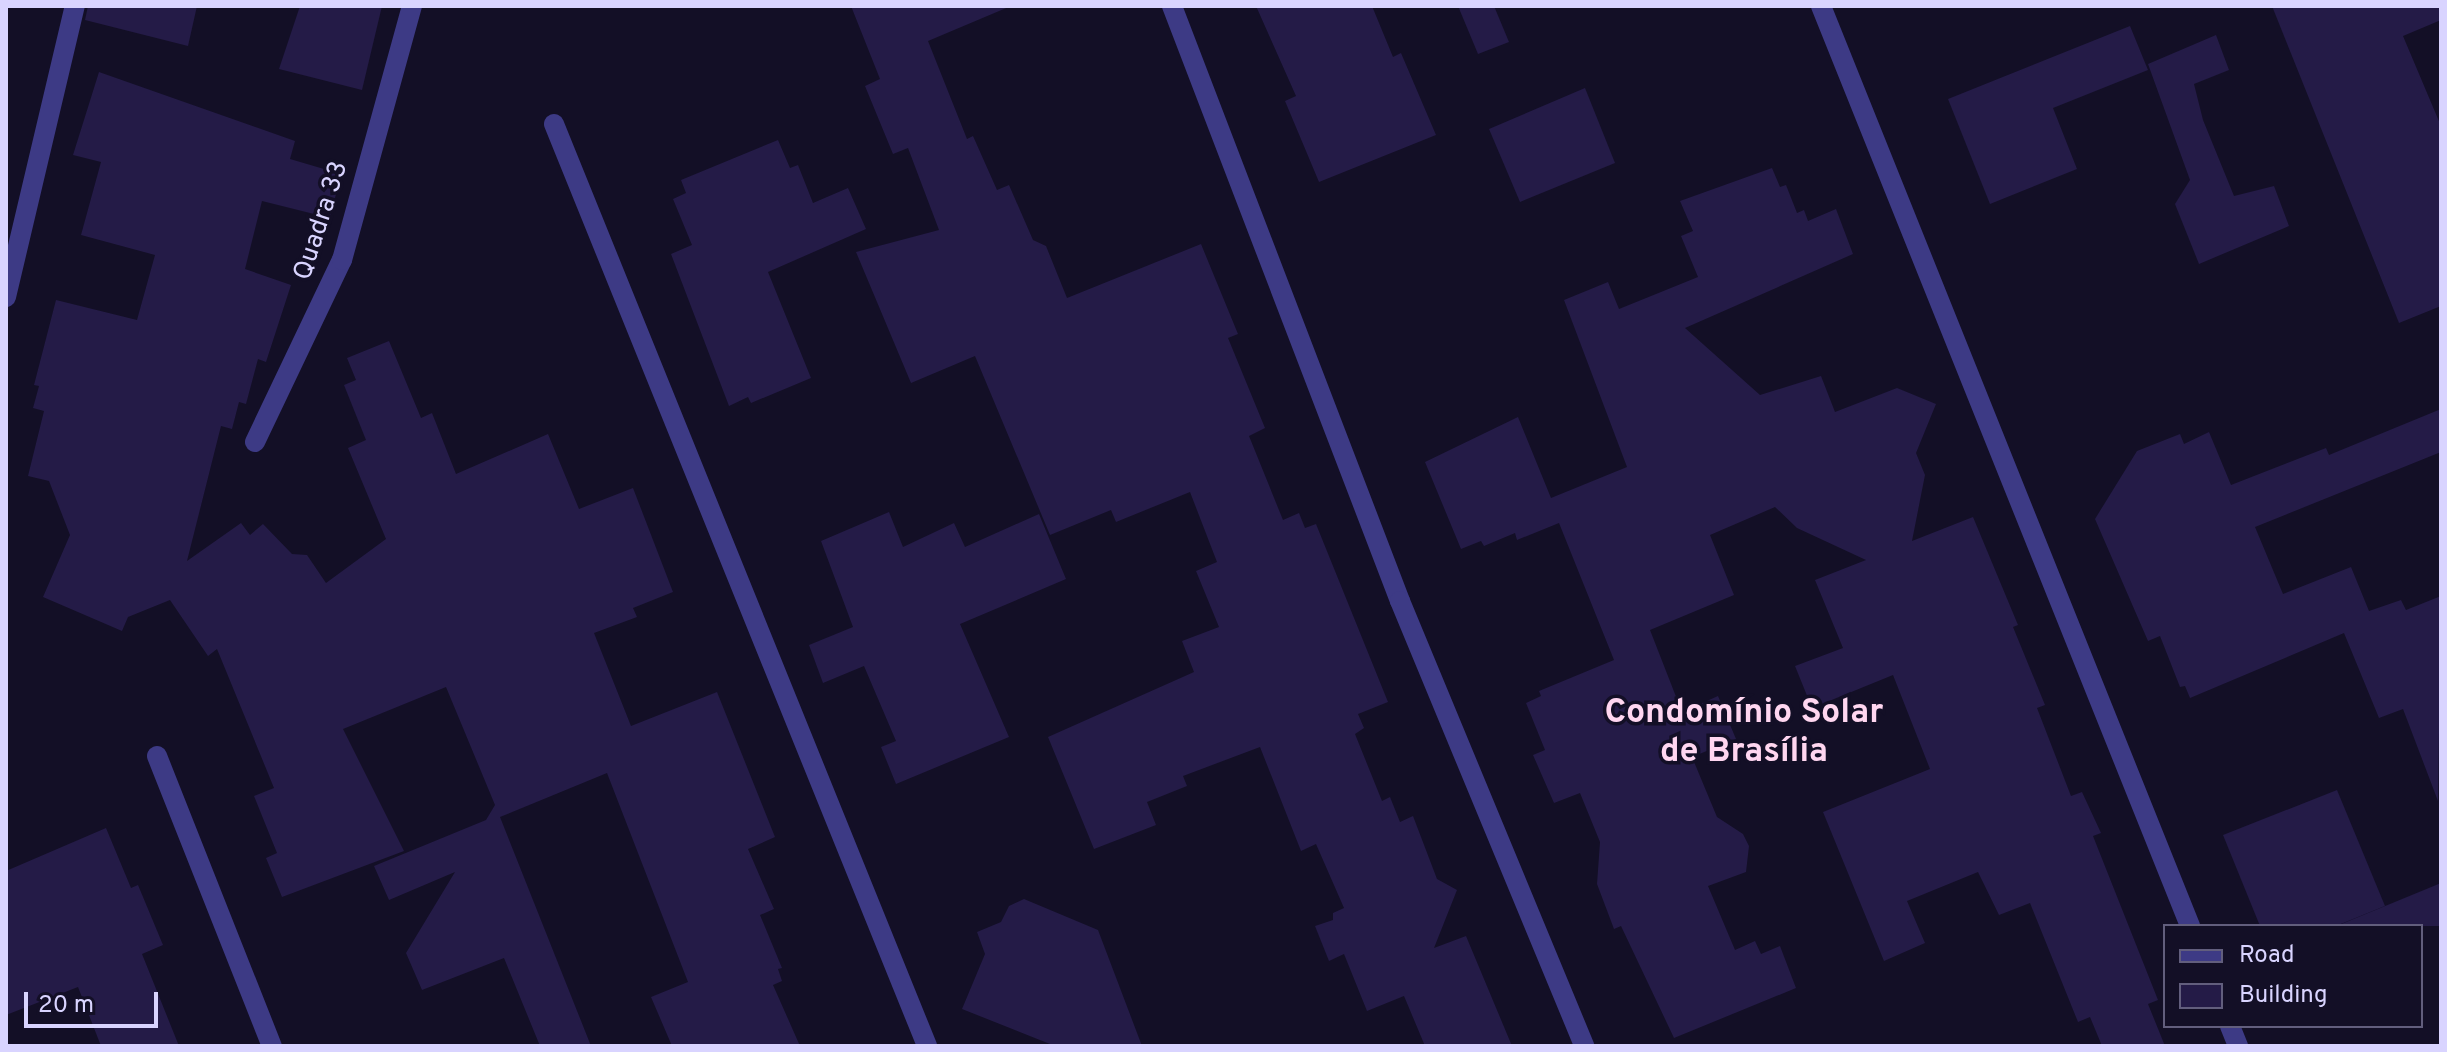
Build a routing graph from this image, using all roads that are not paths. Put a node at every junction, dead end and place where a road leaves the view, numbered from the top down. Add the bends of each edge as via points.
1 (75, 6) edge
2 (412, 6) edge
3 (1172, 6) edge
4 (1821, 6) edge
5 (554, 124) dead end
6 (6, 297) edge
7 (255, 442) dead end
8 (157, 756) dead end
9 (2189, 924) edge
10 (272, 1046) edge
11 (927, 1046) edge
12 (1584, 1046) edge

1 - 6 street
2 - 7 street, Quadra 33 via 342,260
3 - 12 street via 1400,601
4 - 9 street
5 - 11 street
8 - 10 street

